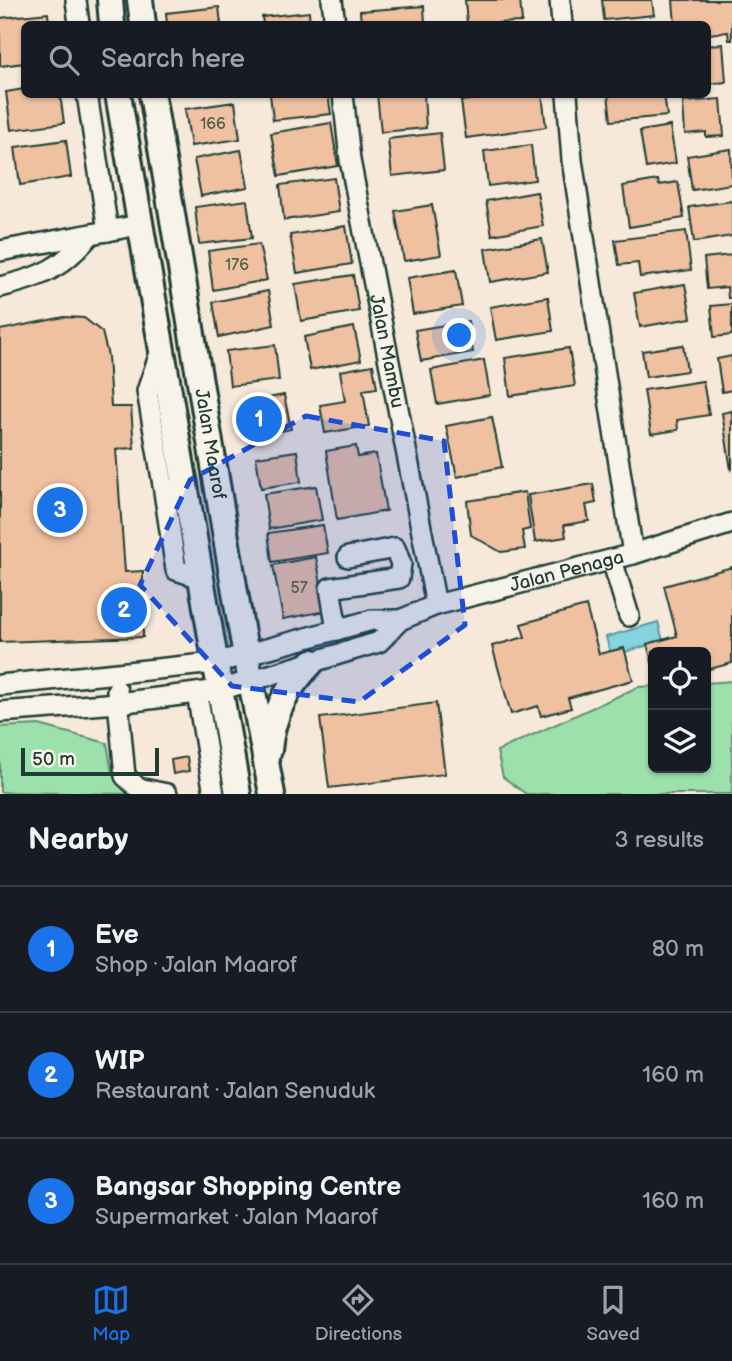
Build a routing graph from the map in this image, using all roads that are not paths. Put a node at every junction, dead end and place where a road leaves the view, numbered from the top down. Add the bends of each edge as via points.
1 (76, 0) edge
2 (110, 0) edge
3 (140, 0) edge
4 (332, 0) edge
5 (560, 0) edge
6 (79, 21) edge
7 (112, 21) edge
8 (143, 21) edge
9 (335, 21) edge
10 (562, 21) edge
11 (87, 98) edge
12 (119, 98) edge
13 (153, 98) edge
14 (343, 98) edge
15 (567, 98) edge
16 (139, 226) junction
17 (99, 233) junction
18 (0, 251) edge
19 (0, 287) edge
20 (162, 346) junction
21 (163, 485) junction
22 (188, 504) junction
23 (732, 523) edge
24 (634, 554) junction
25 (348, 557) dead end
26 (612, 560) junction
27 (201, 578) junction
28 (436, 605) junction
29 (629, 616) dead end
30 (400, 620) junction
31 (337, 630) junction
32 (246, 655) junction
33 (312, 662) junction
34 (215, 663) junction
35 (116, 675) junction
36 (250, 680) junction
37 (0, 685) edge
38 (208, 691) junction
39 (118, 703) junction
40 (0, 712) edge
41 (268, 769) junction
42 (167, 794) edge
43 (214, 794) edge
44 (238, 794) edge
45 (272, 794) edge

1 - 6 street
2 - 7 main road
3 - 8 main road
4 - 9 street
5 - 10 street
11 - 17 street
12 - 16 main road, Jalan Maarof
13 - 32 main road, Jalan Maarof
14 - 28 street, Jalan Mambu via 351,160
15 - 24 street via 572,160
16 - 17 street
16 - 20 main road, Jalan Maarof
17 - 18 street
17 - 19 street via 70,259 38,278
20 - 21 street via 147,391
20 - 22 main road, Jalan Maarof
21 - 22 street
21 - 27 street via 176,570
22 - 27 main road, Jalan Maarof
23 - 24 street, Jalan Penaga
24 - 26 street, Jalan Penaga
25 - 31 street via 395,548 401,564 399,578 330,588
26 - 28 street, Jalan Penaga
26 - 29 street
27 - 34 main road, Jalan Maarof
28 - 30 street, Jalan Penaga
30 - 31 street, Jalan Penaga via 372,620
30 - 33 street, Jalan Penaga via 379,642
31 - 32 street, Jalan Penaga
32 - 34 street, Jalan Penaga
32 - 36 main road, Jalan Maarof
33 - 36 street, Jalan Penaga
33 - 41 main road via 293,681 276,713
34 - 35 street, Jalan Penaga
34 - 38 main road, Jalan Maarof
35 - 37 street, Jalan Penaga
35 - 39 street
36 - 38 street, Jalan Penaga
36 - 41 main road, Jalan Maarof
38 - 39 street, Jalan Penaga
38 - 43 street
38 - 44 main road, Jalan Maarof
39 - 40 street, Jalan Penaga
39 - 42 street via 125,776 138,789
41 - 45 main road, Jalan Maarof

